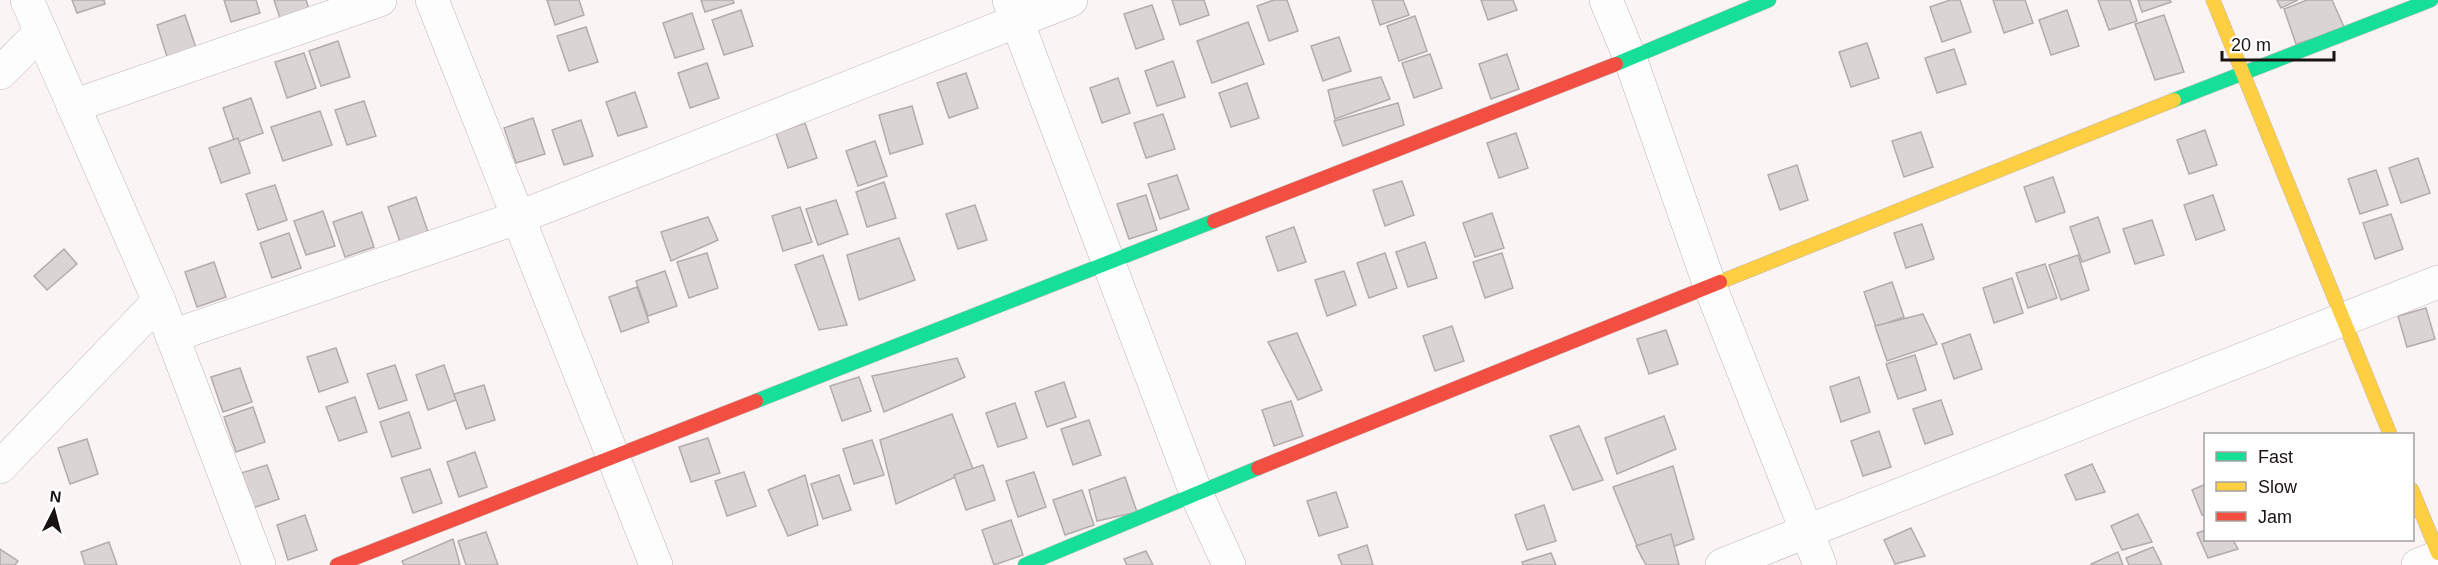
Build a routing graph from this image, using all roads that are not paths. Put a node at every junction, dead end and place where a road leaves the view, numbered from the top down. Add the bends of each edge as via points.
1 (27, 0) edge
2 (380, 0) edge
3 (432, 0) edge
4 (1071, 0) edge
5 (1606, 0) edge
6 (1769, 0) edge
7 (2213, 0) edge
8 (2431, 0) edge
9 (1013, 11) edge
10 (41, 32) junction
11 (1630, 58) junction
12 (0, 73) edge
13 (2241, 73) junction
14 (72, 106) junction
15 (517, 218) junction
16 (1109, 262) junction
17 (2438, 282) edge
18 (1710, 286) junction
19 (159, 301) junction
20 (2343, 319) junction
21 (172, 336) junction
22 (2389, 433) edge
23 (614, 455) junction
24 (0, 467) edge
25 (1196, 493) junction
26 (2414, 495) edge
27 (1808, 532) junction
28 (2438, 555) edge
29 (259, 565) edge
30 (337, 565) edge
31 (656, 565) edge
32 (1025, 565) edge
33 (1229, 565) edge
34 (1722, 565) edge
35 (1820, 565) edge
36 (2418, 565) edge

1 - 10 street
2 - 14 street
3 - 15 street
4 - 9 street
5 - 11 street
6 - 11 street
7 - 13 street
8 - 13 street
9 - 15 street
9 - 16 street
10 - 12 street
10 - 14 street
11 - 16 street
11 - 18 street
13 - 18 street
13 - 20 street
14 - 19 street
15 - 21 street
15 - 23 street
16 - 23 street
16 - 25 street
17 - 20 street
18 - 25 street
18 - 27 street
19 - 21 street
19 - 24 street
20 - 22 street
20 - 27 street
21 - 29 street
23 - 30 street
23 - 31 street
25 - 32 street
25 - 33 street
26 - 28 street
27 - 34 street
27 - 35 street
28 - 36 street

